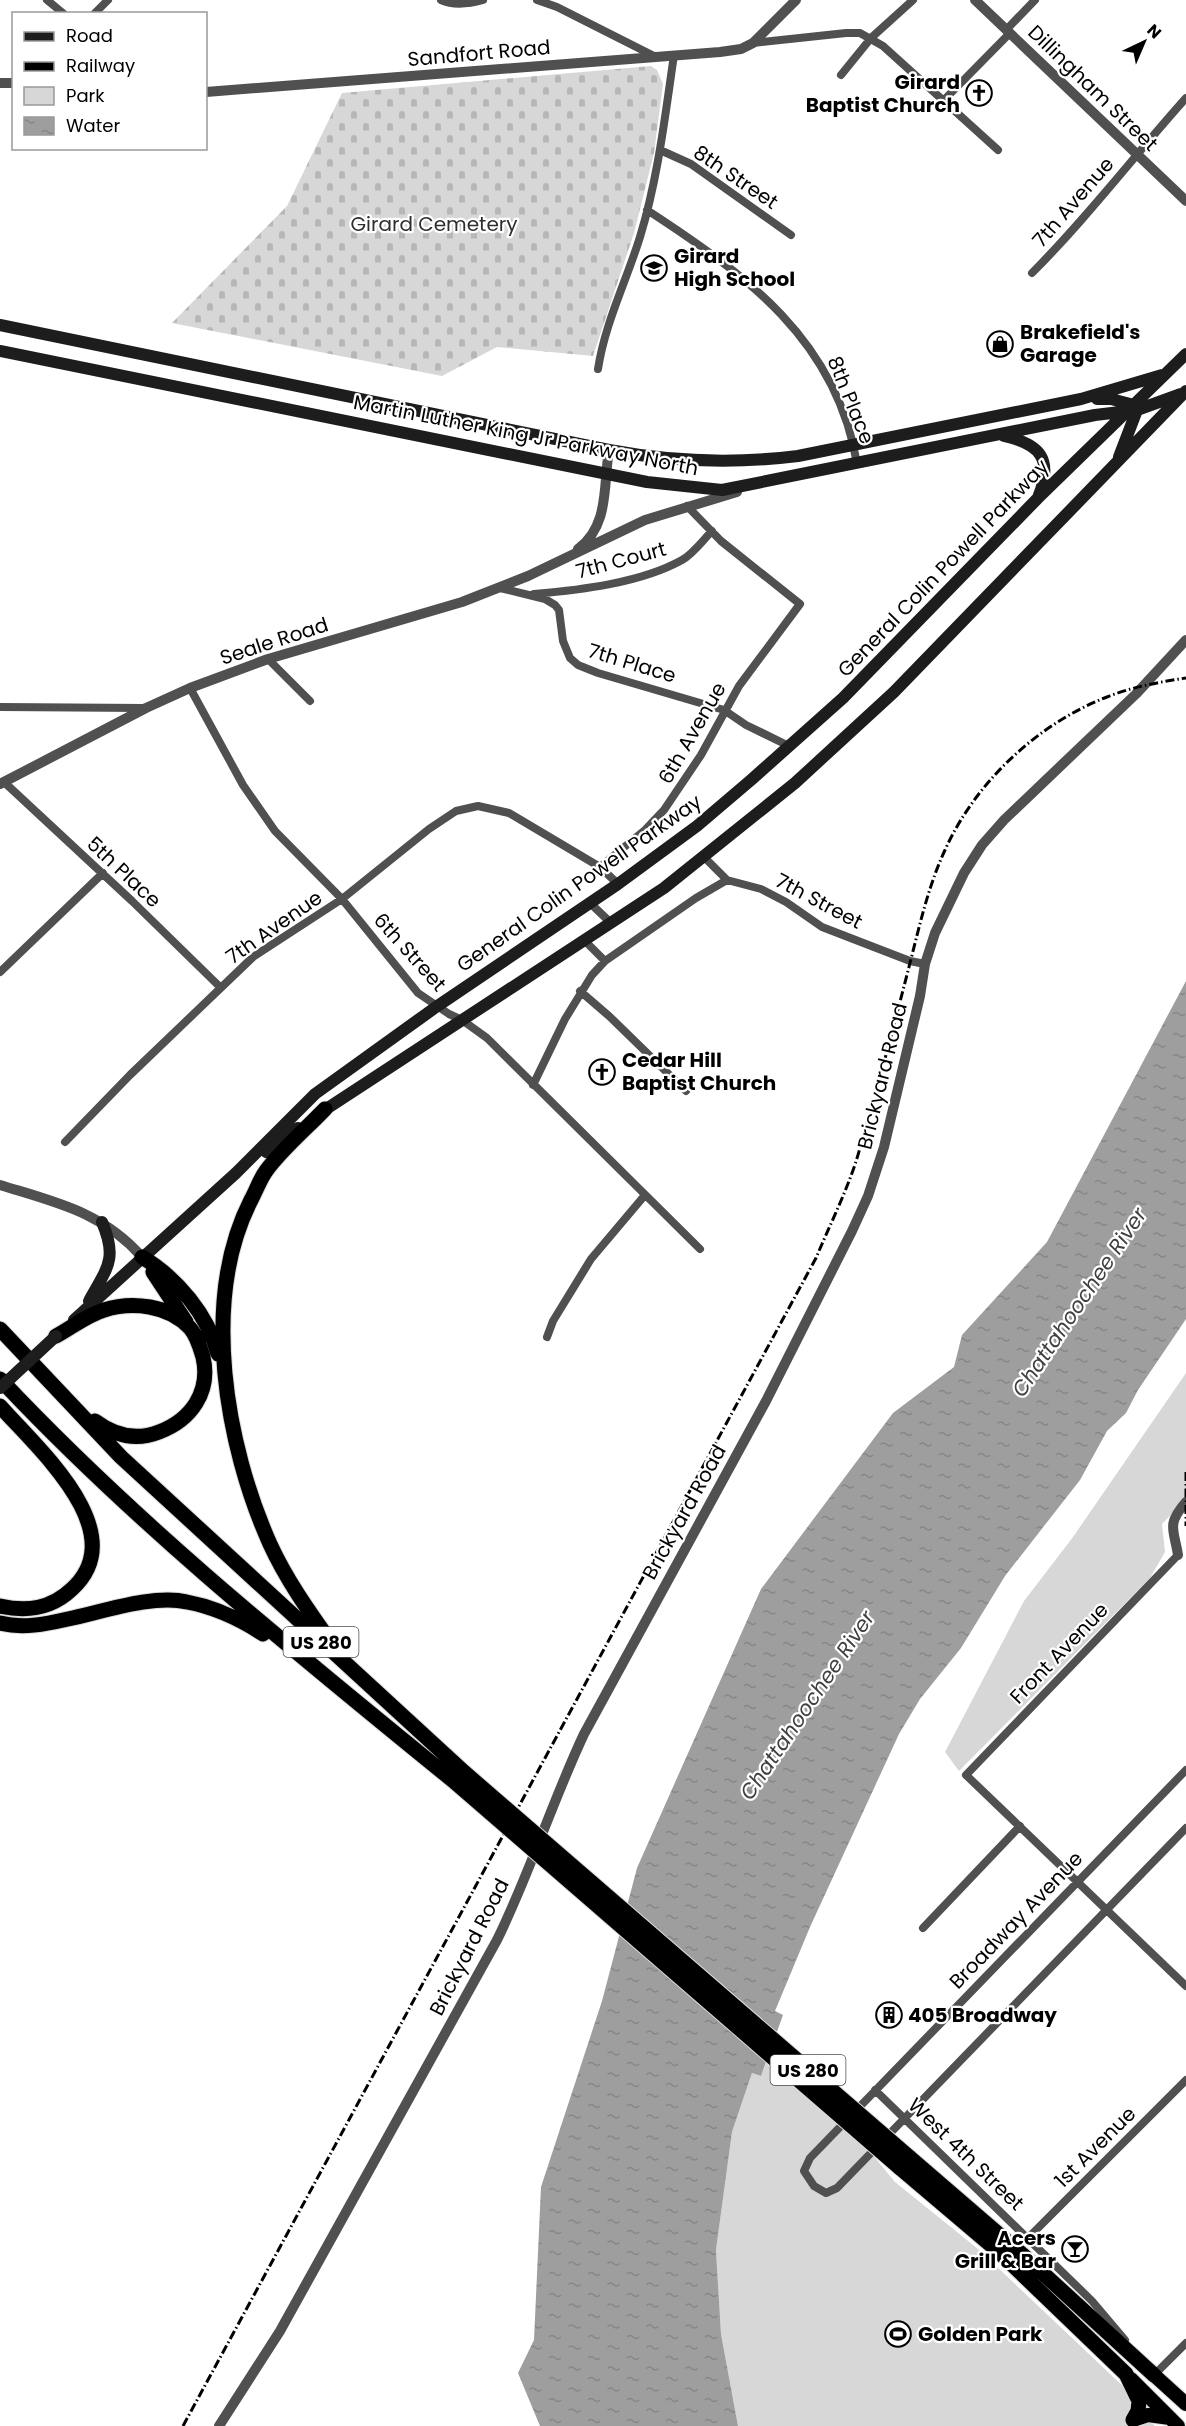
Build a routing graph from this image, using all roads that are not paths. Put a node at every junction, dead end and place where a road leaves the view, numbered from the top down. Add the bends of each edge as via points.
1 (46, 0) edge
2 (108, 0) edge
3 (441, 0) edge
4 (483, 0) edge
5 (537, 0) edge
6 (796, 0) edge
7 (913, 0) edge
8 (975, 0) edge
9 (1035, 0) edge
10 (61, 12) edge
11 (96, 12) edge
12 (1008, 32) junction
13 (872, 38) junction
14 (753, 43) junction
15 (674, 56) junction
16 (656, 57) junction
17 (841, 75) dead end
18 (207, 92) edge
19 (1186, 98) edge
20 (944, 100) junction
21 (660, 150) junction
22 (998, 150) dead end
23 (1136, 154) junction
24 (1186, 201) edge
25 (647, 210) junction
26 (791, 235) dead end
27 (1032, 273) dead end
28 (0, 325) edge
29 (0, 351) edge
30 (1186, 354) edge
31 (598, 369) dead end
32 (1166, 373) junction
33 (1186, 392) edge
34 (1081, 399) junction
35 (1133, 409) junction
36 (984, 418) junction
37 (994, 436) junction
38 (854, 443) junction
39 (609, 450) junction
40 (1118, 462) junction
41 (857, 464) junction
42 (605, 473) junction
43 (761, 484) junction
44 (1038, 498) junction
45 (687, 506) junction
46 (712, 531) junction
47 (566, 558) junction
48 (500, 588) junction
49 (527, 594) junction
50 (1186, 640) edge
51 (268, 659) junction
52 (190, 688) junction
53 (310, 701) dead end
54 (0, 707) edge
55 (146, 708) junction
56 (724, 710) junction
57 (789, 746) junction
58 (1, 784) edge
59 (704, 857) junction
60 (600, 867) junction
61 (103, 873) junction
62 (727, 880) junction
63 (618, 884) junction
64 (342, 899) junction
65 (590, 903) junction
66 (611, 924) junction
67 (584, 940) junction
68 (606, 961) junction
69 (925, 964) junction
70 (0, 972) edge
71 (220, 987) junction
72 (580, 991) junction
73 (436, 1006) junction
74 (462, 1020) junction
75 (534, 1085) junction
76 (686, 1091) dead end
77 (326, 1109) junction
78 (65, 1142) dead end
79 (236, 1173) junction
80 (0, 1185) edge
81 (645, 1195) junction
82 (102, 1222) junction
83 (700, 1249) dead end
84 (142, 1257) junction
85 (82, 1312) junction
86 (189, 1328) junction
87 (0, 1329) edge
88 (56, 1336) junction
89 (547, 1337) dead end
90 (0, 1379) edge
91 (226, 1384) junction
92 (0, 1388) edge
93 (66, 1400) junction
94 (0, 1406) edge
95 (1186, 1502) edge
96 (1186, 1542) edge
97 (1182, 1559) edge
98 (0, 1606) edge
99 (0, 1623) edge
100 (302, 1658) junction
101 (347, 1666) junction
102 (1186, 1770) edge
103 (460, 1778) junction
104 (1020, 1826) junction
105 (1186, 1828) edge
106 (1076, 1881) junction
107 (1106, 1909) junction
108 (922, 1928) dead end
109 (1186, 1986) edge
110 (1186, 2080) edge
111 (875, 2090) junction
112 (904, 2118) junction
113 (904, 2162) junction
114 (1028, 2238) junction
115 (1186, 2343) edge
116 (1126, 2374) junction
117 (1154, 2375) junction
118 (1186, 2404) edge
119 (1133, 2420) joint
120 (1174, 2422) edge
121 (219, 2426) edge

1 - 10 street
2 - 11 street
3 - 4 street via 467,4
5 - 16 street
6 - 14 street
7 - 13 street
8 - 12 street, Dillingham Street
9 - 12 street
12 - 20 street
12 - 23 street, Dillingham Street
13 - 14 street via 846,33
13 - 17 street
13 - 20 street
14 - 15 street, Sandfort Road via 741,49
15 - 16 street, Sandfort Road
15 - 21 street
16 - 18 street, Sandfort Road
19 - 23 street, 7th Avenue
20 - 22 street
21 - 25 street
21 - 26 street, 8th Street via 692,164
23 - 24 street, Dillingham Street
23 - 27 street, 7th Avenue
25 - 31 street via 606,331
25 - 38 street, 8th Place via 699,244 792,324 830,380
28 - 39 main road, Martin Luther King Jr Parkway North
29 - 42 main road, Martin Luther King Jr Parkway North
30 - 32 main road, General Colin Powell Parkway
32 - 34 main road, Martin Luther King Jr Parkway North
32 - 35 main road, General Colin Powell Parkway
33 - 35 main road, Martin Luther King Jr Parkway North
33 - 40 main road, General Colin Powell Parkway
34 - 35 main road via 1111,399
34 - 36 main road, Martin Luther King Jr Parkway North
35 - 37 main road, Martin Luther King Jr Parkway North
35 - 40 main road
35 - 44 main road, General Colin Powell Parkway
36 - 37 main road
36 - 38 main road, Martin Luther King Jr Parkway North
37 - 41 main road, Martin Luther King Jr Parkway North
37 - 44 main road via 1020,439 1037,449 1044,461 1045,479
38 - 39 main road, Martin Luther King Jr Parkway North via 798,456 732,462 665,459
38 - 41 street, 8th Place
39 - 42 street, Seale Road
40 - 59 main road, General Colin Powell Parkway via 894,692 795,783
41 - 43 main road, Martin Luther King Jr Parkway North
42 - 43 main road, Martin Luther King Jr Parkway North via 722,490
42 - 47 street, Seale Road via 601,518 584,545
43 - 45 street, Seale Road
44 - 57 main road, General Colin Powell Parkway via 859,682
45 - 46 street
45 - 47 street, Seale Road via 645,520
46 - 49 street, 7th Court via 684,559 645,574 578,590
46 - 56 street, 6th Avenue via 800,604
47 - 48 street, Seale Road
48 - 49 street, 7th Place
48 - 51 street, Seale Road via 420,616
49 - 56 street, 7th Place via 555,604 563,641 570,658 578,665
50 - 69 street, Brickyard Road via 982,845 948,902
51 - 52 street, Seale Road
51 - 53 street
52 - 55 street, Seale Road
52 - 64 street, 6th Street via 255,804 275,831
54 - 55 street
55 - 58 street, Seale Road
56 - 57 street, 7th Place
56 - 60 street, 6th Avenue via 701,755 664,810
57 - 63 main road, General Colin Powell Parkway via 697,825
58 - 61 street, 5th Place
59 - 62 street
59 - 66 main road, General Colin Powell Parkway
60 - 63 street
60 - 64 street, 7th Avenue via 509,813 488,807 465,808 429,829
61 - 70 street
61 - 71 street, 5th Place
62 - 68 street
62 - 69 street, 7th Street via 761,889 838,934
63 - 65 main road, General Colin Powell Parkway
64 - 71 street, 7th Avenue via 253,957
64 - 73 street, 6th Street via 418,993
65 - 66 street
65 - 73 main road, General Colin Powell Parkway
66 - 67 main road, General Colin Powell Parkway
67 - 68 street
67 - 74 main road, General Colin Powell Parkway
68 - 72 street
69 - 121 street, Brickyard Road via 884,1147 852,1231 766,1401 584,1734 496,1940 285,2320
71 - 78 street, 7th Avenue
72 - 75 street
72 - 76 street
73 - 74 street, 6th Street
73 - 79 main road, General Colin Powell Parkway via 315,1094
74 - 75 street, 6th Street via 487,1038
74 - 77 main road, General Colin Powell Parkway
75 - 81 street, 6th Street
77 - 79 main road, General Colin Powell Parkway
77 - 91 highway via 265,1172 241,1219 228,1273
79 - 84 main road, General Colin Powell Parkway
80 - 82 street
81 - 83 street, 6th Street
81 - 89 street via 591,1259
82 - 84 street via 124,1237
82 - 85 main road via 110,1242 110,1258
84 - 85 main road, General Colin Powell Parkway
84 - 86 highway
84 - 91 highway via 160,1268 200,1313 213,1336
85 - 88 main road, General Colin Powell Parkway
86 - 88 highway via 162,1310 127,1305 102,1310
86 - 93 highway via 200,1345 205,1368 203,1390 192,1411 175,1426 134,1438 108,1431
87 - 93 highway, US 280
88 - 92 main road, General Colin Powell Parkway, bridge
90 - 100 highway, US 280 via 134,1513
91 - 101 highway via 250,1493 271,1545 297,1595
93 - 101 highway, US 280 via 121,1457
94 - 98 highway via 71,1486 88,1516 92,1539 90,1562 79,1582 63,1598 42,1608 19,1610
95 - 97 street via 1174,1516 1171,1530
96 - 97 street, Front Avenue
97 - 104 street, Front Avenue via 966,1775
99 - 100 highway via 42,1624 152,1602 185,1601 238,1618
100 - 103 highway, US 280
101 - 103 highway, US 280
102 - 106 street, Broadway Avenue
103 - 113 highway, US 280, bridge
104 - 106 street
104 - 108 street
105 - 107 street, Broadway Avenue
106 - 107 street
106 - 111 street, Broadway Avenue
107 - 109 street
107 - 112 street, Broadway Avenue
110 - 114 street, 1st Avenue
111 - 112 street, West 4th Street
111 - 112 street, Broadway Avenue via 806,2164 805,2173 814,2186 823,2192 834,2190
112 - 114 street, West 4th Street
113 - 116 highway, US 280
113 - 117 highway, US 280 via 1024,2256
114 - 117 street, West 4th Street via 1092,2301
115 - 117 street
116 - 119 highway via 1139,2401
116 - 120 highway, US 280
117 - 118 highway, US 280
119 - 120 highway via 1148,2415

